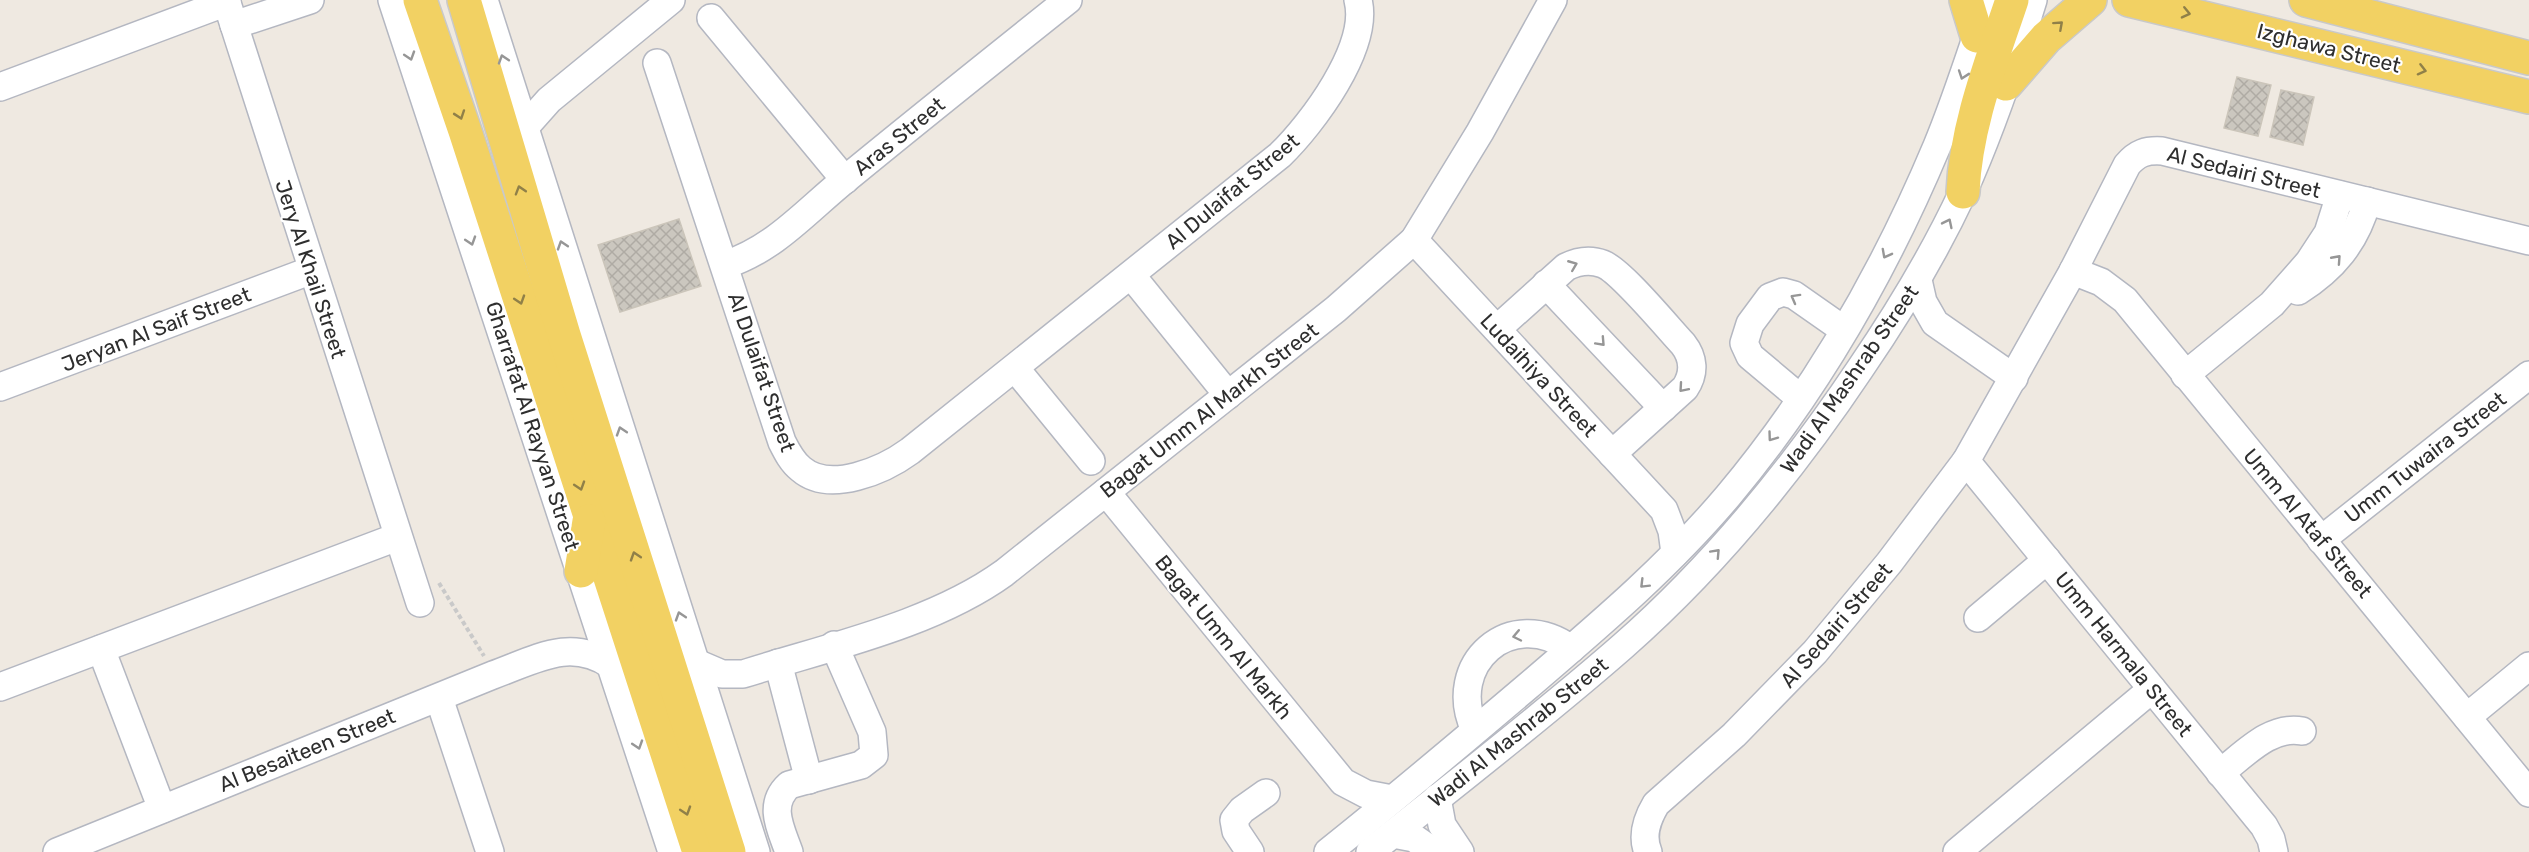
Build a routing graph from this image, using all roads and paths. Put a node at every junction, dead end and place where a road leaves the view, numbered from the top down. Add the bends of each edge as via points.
1 (310, 0) edge
2 (392, 0) edge
3 (420, 0) edge
4 (464, 0) edge
5 (484, 0) edge
6 (670, 0) edge
7 (1068, 0) edge
8 (1358, 0) edge
9 (1553, 0) edge
10 (1966, 0) edge
11 (1989, 0) edge
12 (2012, 0) edge
13 (2033, 0) edge
14 (2090, 0) edge
15 (2129, 0) edge
16 (2223, 0) edge
17 (2306, 0) edge
18 (229, 9) edge
19 (2365, 15) junction
20 (711, 18) dead end
21 (1977, 36) junction
22 (2529, 58) edge
23 (657, 63) dead end
24 (2006, 84) junction
25 (0, 87) edge
26 (512, 87) junction
27 (559, 93) junction
28 (2529, 97) edge
29 (525, 127) junction
30 (845, 180) junction
31 (1963, 192) junction
32 (2340, 195) junction
33 (2367, 201) junction
34 (1414, 240) junction
35 (2529, 241) edge
36 (725, 265) junction
37 (312, 270) junction
38 (2073, 271) junction
39 (1131, 275) junction
40 (1918, 280) junction
41 (1546, 284) junction
42 (2272, 304) junction
43 (1935, 323) junction
44 (1497, 329) junction
45 (1844, 330) junction
46 (1887, 330) junction
47 (564, 335) junction
48 (595, 349) junction
49 (1015, 368) junction
50 (2185, 375) junction
51 (2529, 375) edge
52 (2014, 378) junction
53 (0, 387) edge
54 (1228, 395) junction
55 (1800, 398) junction
56 (1663, 408) junction
57 (1612, 454) junction
58 (1091, 460) dead end
59 (1966, 460) junction
60 (1106, 492) junction
61 (1664, 510) junction
62 (590, 517) junction
63 (1707, 519) junction
64 (397, 537) junction
65 (2322, 540) junction
66 (1675, 553) junction
67 (2047, 560) junction
68 (581, 571) junction
69 (433, 574) dead end
70 (590, 602) junction
71 (420, 603) dead end
72 (1978, 618) dead end
73 (834, 645) junction
74 (100, 649) junction
75 (1571, 649) junction
76 (559, 651) junction
77 (694, 662) junction
78 (778, 663) junction
79 (2529, 666) edge
80 (743, 674) junction
81 (493, 675) junction
82 (615, 675) junction
83 (0, 687) edge
84 (2152, 688) junction
85 (438, 698) junction
86 (2467, 717) junction
87 (712, 719) junction
88 (658, 727) junction
89 (1475, 730) junction
90 (2302, 731) dead end
91 (2220, 773) junction
92 (809, 780) junction
93 (1342, 782) junction
94 (1266, 793) dead end
95 (2529, 793) edge
96 (1437, 798) junction
97 (1392, 799) junction
98 (162, 809) junction
99 (1393, 834) junction
100 (1337, 844) edge
101 (57, 852) edge
102 (490, 852) edge
103 (672, 852) edge
104 (699, 852) edge
105 (729, 852) edge
106 (756, 852) edge
107 (789, 852) edge
108 (1250, 852) edge
109 (1370, 852) edge
110 (1434, 852) edge
111 (1460, 852) edge
112 (1648, 852) edge
113 (1957, 852) edge
114 (2274, 852) edge

1 - 18 street
2 -> 68 street, Gharrafat Al Rayyan Street
3 -> 62 main road, Gharrafat Al Rayyan Street
47 -> 4 main road
26 -> 5 street
6 - 27 street
7 - 30 street, Aras Street
8 - 39 street, Al Dulaifat Street via 1359,25 1347,62 1310,123 1280,156
9 - 34 street, Bagat Umm Al Markh Street
10 - 21 main road
11 - 21 street, Wadi Al Mashrab Street
12 - 31 main road via 1973,120
13 - 24 street, Wadi Al Mashrab Street
24 -> 14 main road via 2046,38
15 -> 28 main road, Izghawa Street
16 - 19 main road via 2291,15
17 - 19 main road, Izghawa Street
18 - 25 street
18 - 37 street, Jery Al Khail Street
19 - 22 main road, Izghawa Street
20 - 30 street
21 -> 45 street, Wadi Al Mashrab Street via 1919,187
23 - 36 street, Al Dulaifat Street
24 - 31 street, Wadi Al Mashrab Street
26 - 27 street
26 - 29 street
27 - 29 street
48 -> 29 street
30 - 36 street, Aras Street via 766,247
40 -> 31 street, Wadi Al Mashrab Street
32 - 33 street, Al Sedairi Street
32 - 38 street, Al Sedairi Street via 2162,151 2142,152 2127,165
32 - 42 street via 2322,243
33 - 35 street, Al Sedairi Street
42 -> 33 street via 2301,289 2333,264 2352,240
34 - 44 street, Ludaihiya Street
34 - 54 street, Bagat Umm Al Markh Street via 1336,309
36 - 49 street, Al Dulaifat Street via 782,442 789,457 802,470 817,477 854,477 895,462
37 - 53 street, Jeryan Al Saif Street
37 - 64 street, Jery Al Khail Street
38 - 50 street, Umm Al Ataf Street via 2101,282 2125,300
38 - 52 street, Al Sedairi Street
39 - 49 street, Al Dulaifat Street
39 - 54 street
40 - 43 street via 1923,302
40 - 46 street, Wadi Al Mashrab Street
41 - 44 street
41 -> 56 street
41 -> 56 street via 1566,267 1585,261 1605,264 1629,286 1683,344 1693,365 1690,381
42 - 50 street
43 - 46 street via 1909,323
43 - 52 street
44 - 57 street, Ludaihiya Street
45 - 55 street, Wadi Al Mashrab Street
45 -> 55 street via 1783,292 1770,297 1749,324 1744,343 1750,356
96 -> 46 street, Wadi Al Mashrab Street via 1624,645 1713,556 1797,458
47 - 48 main road
105 -> 47 main road
77 -> 48 street
49 - 58 street
50 - 65 street, Umm Al Ataf Street
51 - 65 street, Umm Tuwaira Street
52 - 59 street, Al Sedairi Street
54 - 60 street, Bagat Umm Al Markh Street
55 -> 63 street, Wadi Al Mashrab Street
56 - 57 street
57 - 61 street, Ludaihiya Street
59 - 67 street, Umm Harmala Street
59 - 112 street, Al Sedairi Street via 1889,563 1815,652 1734,735 1656,804 1645,832
60 - 73 street, Bagat Umm Al Markh Street via 983,588 929,614
60 - 93 street, Bagat Umm Al Markh
61 - 63 street
61 - 66 street, Ludaihiya Street
62 - 68 main road
62 - 88 main road, Gharrafat Al Rayyan Street
63 - 66 street, Wadi Al Mashrab Street
64 - 71 street, Jery Al Khail Street
64 - 74 street
65 - 86 street, Umm Al Ataf Street
66 -> 75 street, Wadi Al Mashrab Street
67 - 72 street
67 - 84 street, Umm Harmala Street
68 - 70 street, Gharrafat Al Rayyan Street
69 - 81 path
70 - 76 street, Al Besaiteen Street via 578,629
70 - 82 street, Gharrafat Al Rayyan Street
73 - 78 street, Bagat Umm Al Markh Street
73 - 92 street via 872,732 874,755 861,765
74 - 83 street
74 - 98 street
75 - 89 street, Wadi Al Mashrab Street
75 -> 89 street via 1548,636 1525,634 1502,639 1484,653 1471,672 1466,695
76 - 81 street, Al Besaiteen Street
76 - 82 street, Al Besaiteen Street via 587,652
77 - 80 street, Bagat Umm Al Markh Street via 722,674
77 - 87 street
78 - 80 street, Bagat Umm Al Markh Street
78 - 92 street
79 - 86 street
80 - 87 street, Bagat Umm Al Markh Street via 722,693
81 - 85 street, Al Besaiteen Street
82 - 88 main road
82 -> 103 street, Gharrafat Al Rayyan Street
84 - 91 street, Umm Harmala Street
84 - 113 street
85 - 98 street, Al Besaiteen Street
85 - 102 street
86 - 95 street, Umm Al Ataf Street
87 - 106 street
88 -> 104 main road, Gharrafat Al Rayyan Street
89 - 97 street, Wadi Al Mashrab Street
90 - 91 street via 2278,732
91 - 114 street, Umm Harmala Street via 2264,826
92 - 107 street via 789,785 777,804
93 - 97 street, Bagat Umm Al Markh via 1366,794
93 - 100 street, Bagat Umm Al Markh via 1349,809
94 - 108 street via 1234,820 1236,831
96 - 99 street, Wadi Al Mashrab Street
96 - 111 street via 1442,825
97 - 100 street, Wadi Al Mashrab Street
98 - 101 street, Al Besaiteen Street
99 - 109 street, Wadi Al Mashrab Street
99 - 110 street via 1414,838

